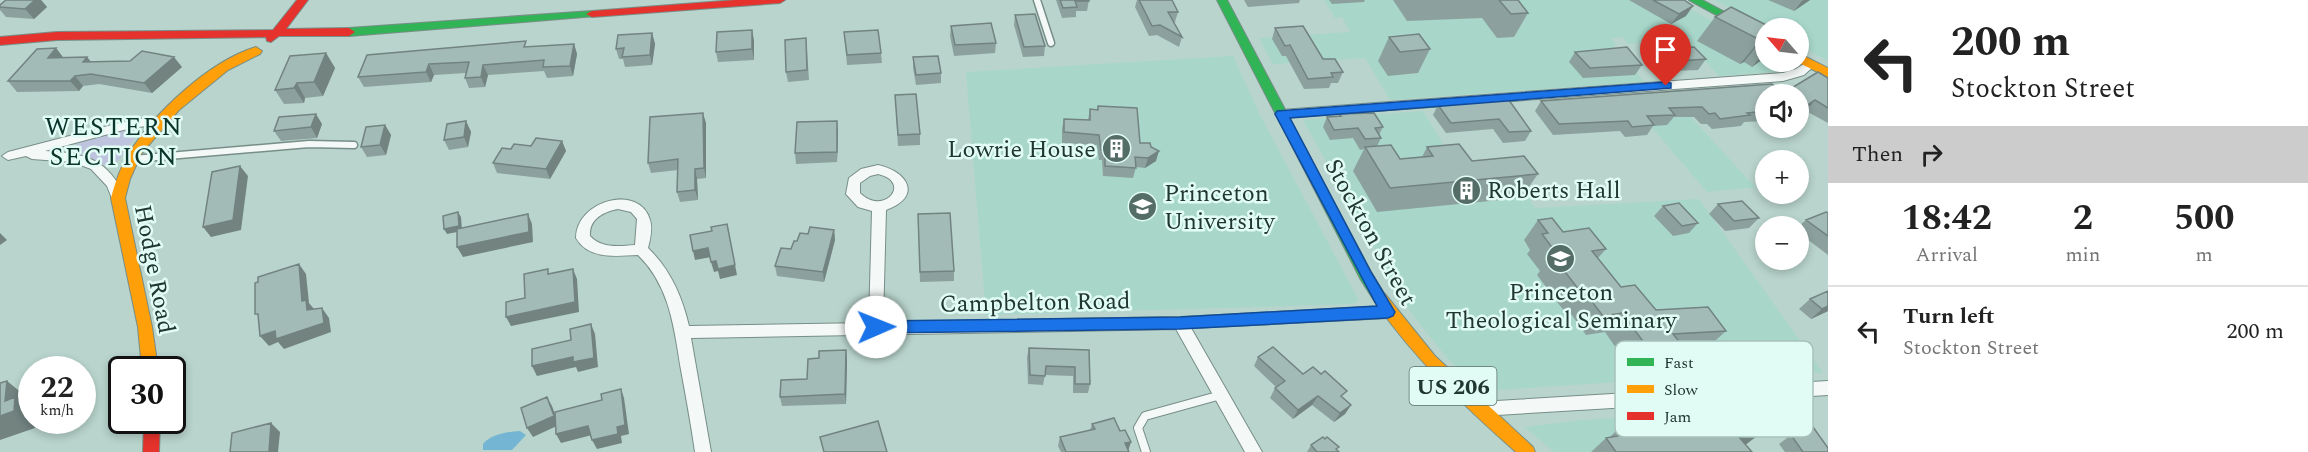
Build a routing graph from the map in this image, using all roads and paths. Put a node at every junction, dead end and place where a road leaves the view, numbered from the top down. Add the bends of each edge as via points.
1 (303, 0) edge
2 (313, 0) edge
3 (780, 0) edge
4 (1037, 0) edge
5 (1222, 0) edge
6 (1694, 0) edge
7 (730, 2) edge
8 (287, 22) junction
9 (1755, 33) edge
10 (276, 34) junction
11 (0, 41) edge
12 (1051, 43) dead end
13 (1809, 63) edge
14 (1800, 72) edge
15 (1828, 73) edge
16 (1281, 114) junction
17 (159, 121) junction
18 (354, 145) dead end
19 (4, 156) edge
20 (131, 159) junction
21 (118, 198) junction
22 (879, 207) dead end
23 (641, 250) junction
24 (1388, 312) junction
25 (1180, 323) junction
26 (876, 327) junction
27 (683, 332) junction
28 (148, 356) edge
29 (1828, 388) edge
30 (1813, 389) edge
31 (1221, 395) junction
32 (1615, 401) edge
33 (1479, 410) junction
34 (152, 434) edge
35 (152, 452) edge
36 (703, 452) edge
37 (1146, 452) edge
38 (1254, 452) edge
39 (1527, 452) edge

1 - 8 main road, Hodge Road
2 - 8 main road, Hodge Road
3 - 7 main road
4 - 12 lane
5 - 16 main road, Stockton Street / US 206
6 - 9 main road
7 - 10 main road via 325,34
8 - 10 main road, Hodge Road
10 - 11 main road via 57,36
10 - 17 main road, Hodge Road via 256,51 205,79
13 - 15 main road
14 - 16 street via 1783,77
16 - 24 main road, Stockton Street / US 206
17 - 19 street via 131,124
17 - 20 main road, Hodge Road
18 - 20 lane via 309,144
19 - 21 street via 55,155 93,164 114,182
20 - 21 main road, Hodge Road
21 - 28 main road, Hodge Road
22 - 26 street
23 - 23 street via 645,220 636,208 607,206 584,223 583,238 594,249
23 - 27 street via 651,258 667,284
24 - 25 street, Campbelton Road
24 - 33 main road, Stockton Street / US 206
25 - 26 street, Campbelton Road
25 - 31 street
26 - 27 street, Campbelton Road
27 - 36 street
29 - 30 street
31 - 37 lane via 1138,421
31 - 38 street
32 - 33 street
33 - 39 main road, Stockton Street / US 206
34 - 35 main road

